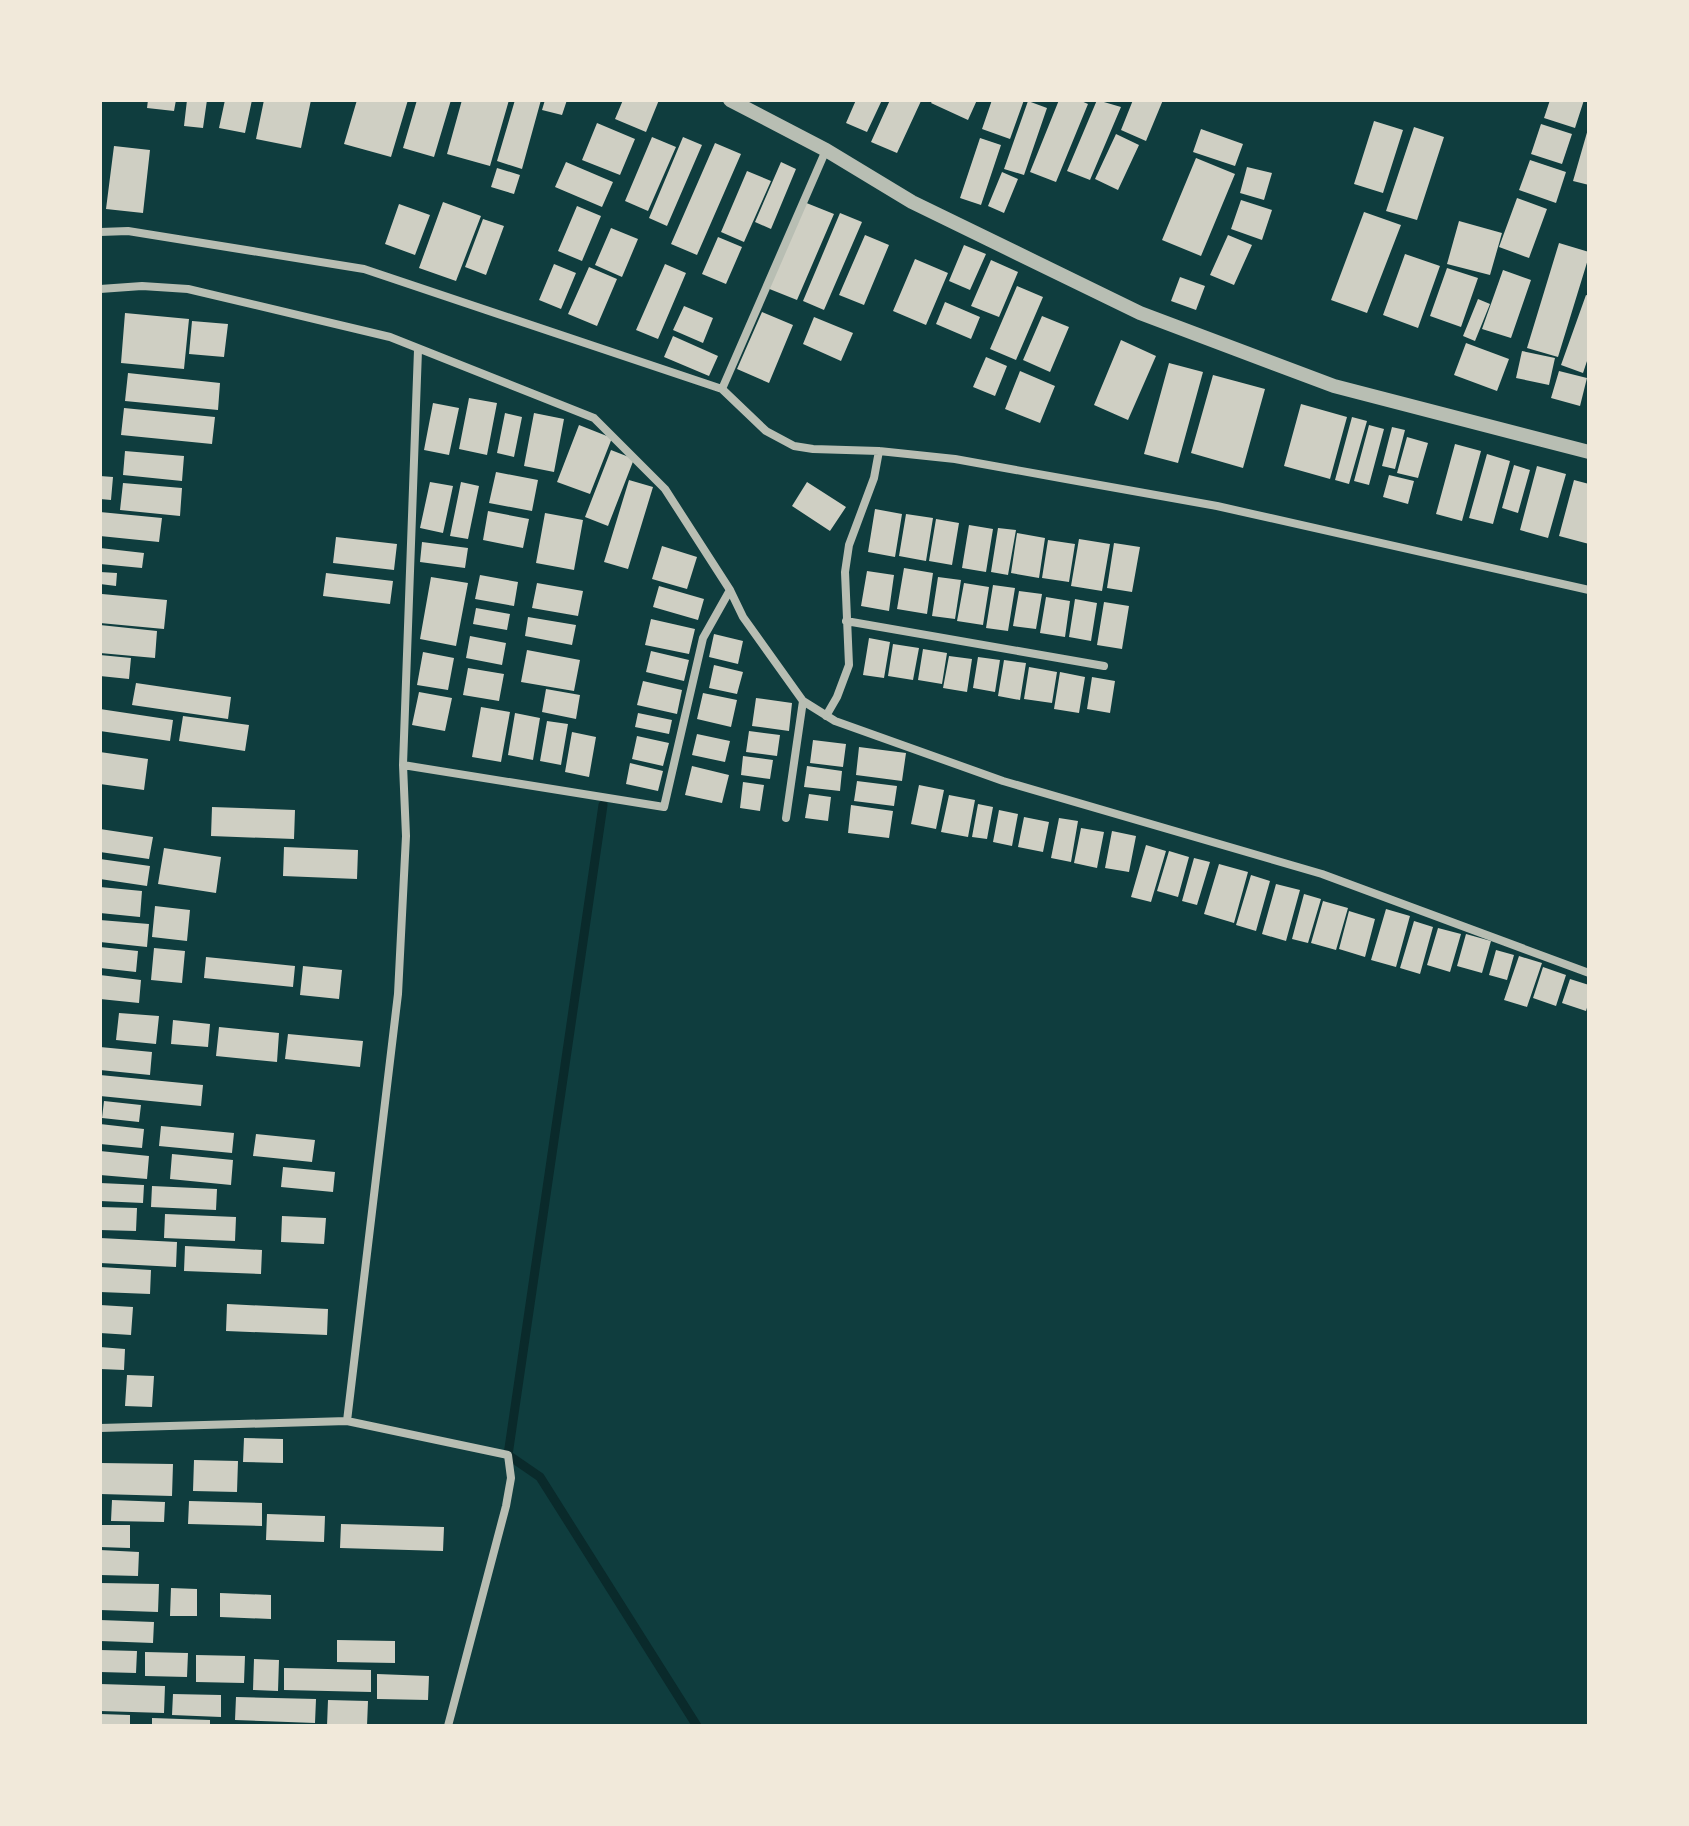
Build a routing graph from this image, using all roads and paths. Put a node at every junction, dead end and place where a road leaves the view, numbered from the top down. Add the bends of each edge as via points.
1 (730, 100) edge
2 (826, 150) junction
3 (100, 232) edge
4 (100, 289) edge
5 (418, 350) junction
6 (722, 389) junction
7 (879, 451) junction
8 (1589, 452) edge
9 (730, 590) junction
10 (1589, 590) edge
11 (846, 621) junction
12 (1104, 666) dead end
13 (803, 701) junction
14 (826, 716) junction
15 (403, 765) junction
16 (786, 818) dead end
17 (1589, 973) edge
18 (347, 1421) junction
19 (100, 1428) edge
20 (448, 1726) edge

1 - 2 street
2 - 6 street
2 - 8 street via 912,202 1140,313 1334,386
3 - 6 street via 128,231 364,269
4 - 5 street via 188,289 390,337
5 - 9 street via 599,421 665,489
5 - 15 street
6 - 7 street via 782,441 813,449
7 - 10 street via 955,459 1217,506
7 - 11 street via 849,545
9 - 13 street
9 - 15 street via 703,638 664,807
11 - 12 street
11 - 14 street via 849,665
13 - 14 street
13 - 16 street
14 - 17 street via 1003,781 1322,874
15 - 18 street via 406,836 398,994
18 - 19 street
18 - 20 street via 508,1455 506,1506

